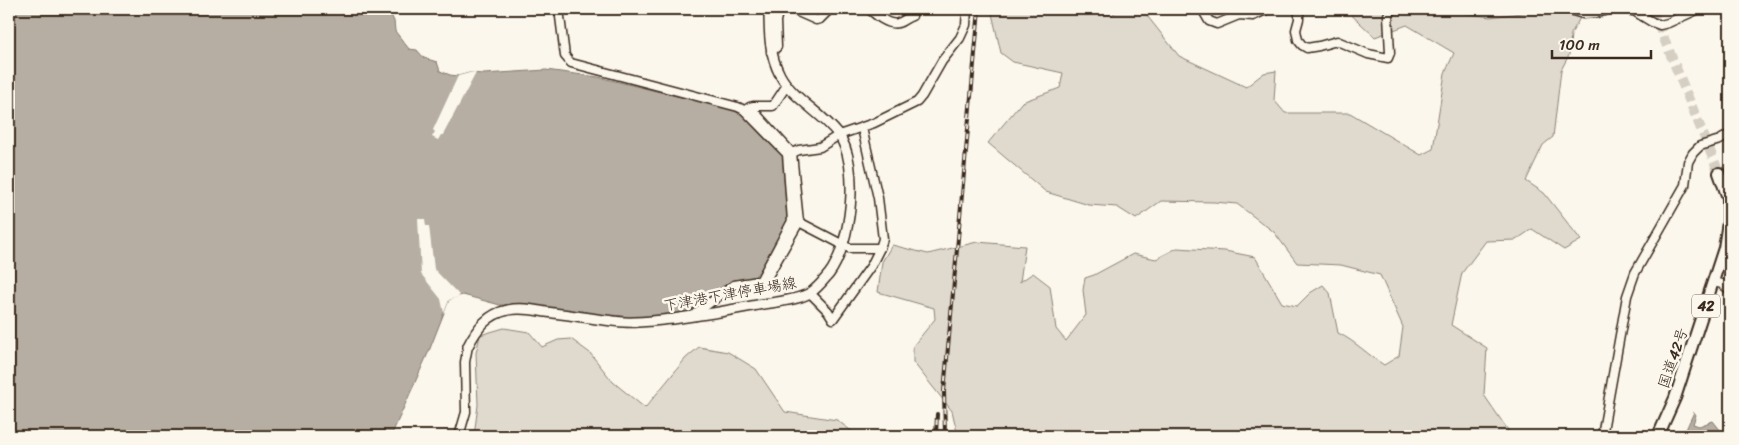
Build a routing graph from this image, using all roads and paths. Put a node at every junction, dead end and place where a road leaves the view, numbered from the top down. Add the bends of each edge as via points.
1 (559, 9) edge
2 (768, 9) edge
3 (779, 9) edge
4 (790, 9) edge
5 (830, 9) edge
6 (869, 9) edge
7 (967, 9) edge
8 (1202, 9) edge
9 (1268, 9) edge
10 (1296, 9) edge
11 (1394, 9) edge
12 (1566, 9) edge
13 (1643, 9) edge
14 (1699, 9) edge
15 (912, 16) dead end
16 (1649, 20) junction
17 (771, 52) junction
18 (786, 85) junction
19 (746, 109) junction
20 (862, 128) junction
21 (1730, 134) edge
22 (839, 135) junction
23 (792, 153) junction
24 (1719, 172) tunnel mouth
25 (799, 222) junction
26 (843, 244) junction
27 (880, 248) junction
28 (760, 281) junction
29 (1714, 282) junction
30 (1730, 290) edge
31 (810, 293) junction
32 (696, 316) junction
33 (468, 346) joint
34 (459, 436) edge
35 (1602, 436) edge
36 (1658, 436) edge

1 - 19 street via 566,56 571,63
2 - 17 main road, 下津港下津停車場線
3 - 17 street via 777,47
4 - 5 street via 816,20
6 - 15 street via 898,24
7 - 20 street via 966,25 960,38 942,60 917,102
8 - 9 street via 1209,21 1217,24
10 - 11 street via 1299,12 1298,40 1307,48 1337,41 1368,54 1388,58 1388,15
12 - 16 street via 1583,14 1611,9 1630,10
13 - 16 street
14 - 16 street via 1666,24
17 - 18 main road, 下津港下津停車場線
18 - 19 street via 773,106
18 - 22 main road, 下津港下津停車場線
19 - 23 street
19 - 28 street via 787,154 792,221
20 - 22 street
20 - 27 street via 878,198 883,239
21 - 35 street via 1700,146 1693,153 1688,162 1685,185 1635,273 1626,296
22 - 23 street via 820,148
22 - 26 main road, 下津港下津停車場線 via 849,162 852,185
23 - 25 street
24 - 29 highway, 国道42号 / 42 via 1728,198 1728,222
25 - 26 street
25 - 28 street via 768,276
26 - 27 street via 849,248
26 - 31 main road, 下津港下津停車場線 via 834,268
27 - 31 street via 833,319
28 - 32 street via 734,285 696,312
29 - 30 street
29 - 36 highway, 国道42号 / 42 via 1676,398
31 - 32 main road, 下津港下津停車場線
32 - 33 main road, 下津港下津停車場線 via 626,322 526,309 509,310 481,324
33 - 34 street via 465,362 466,412

